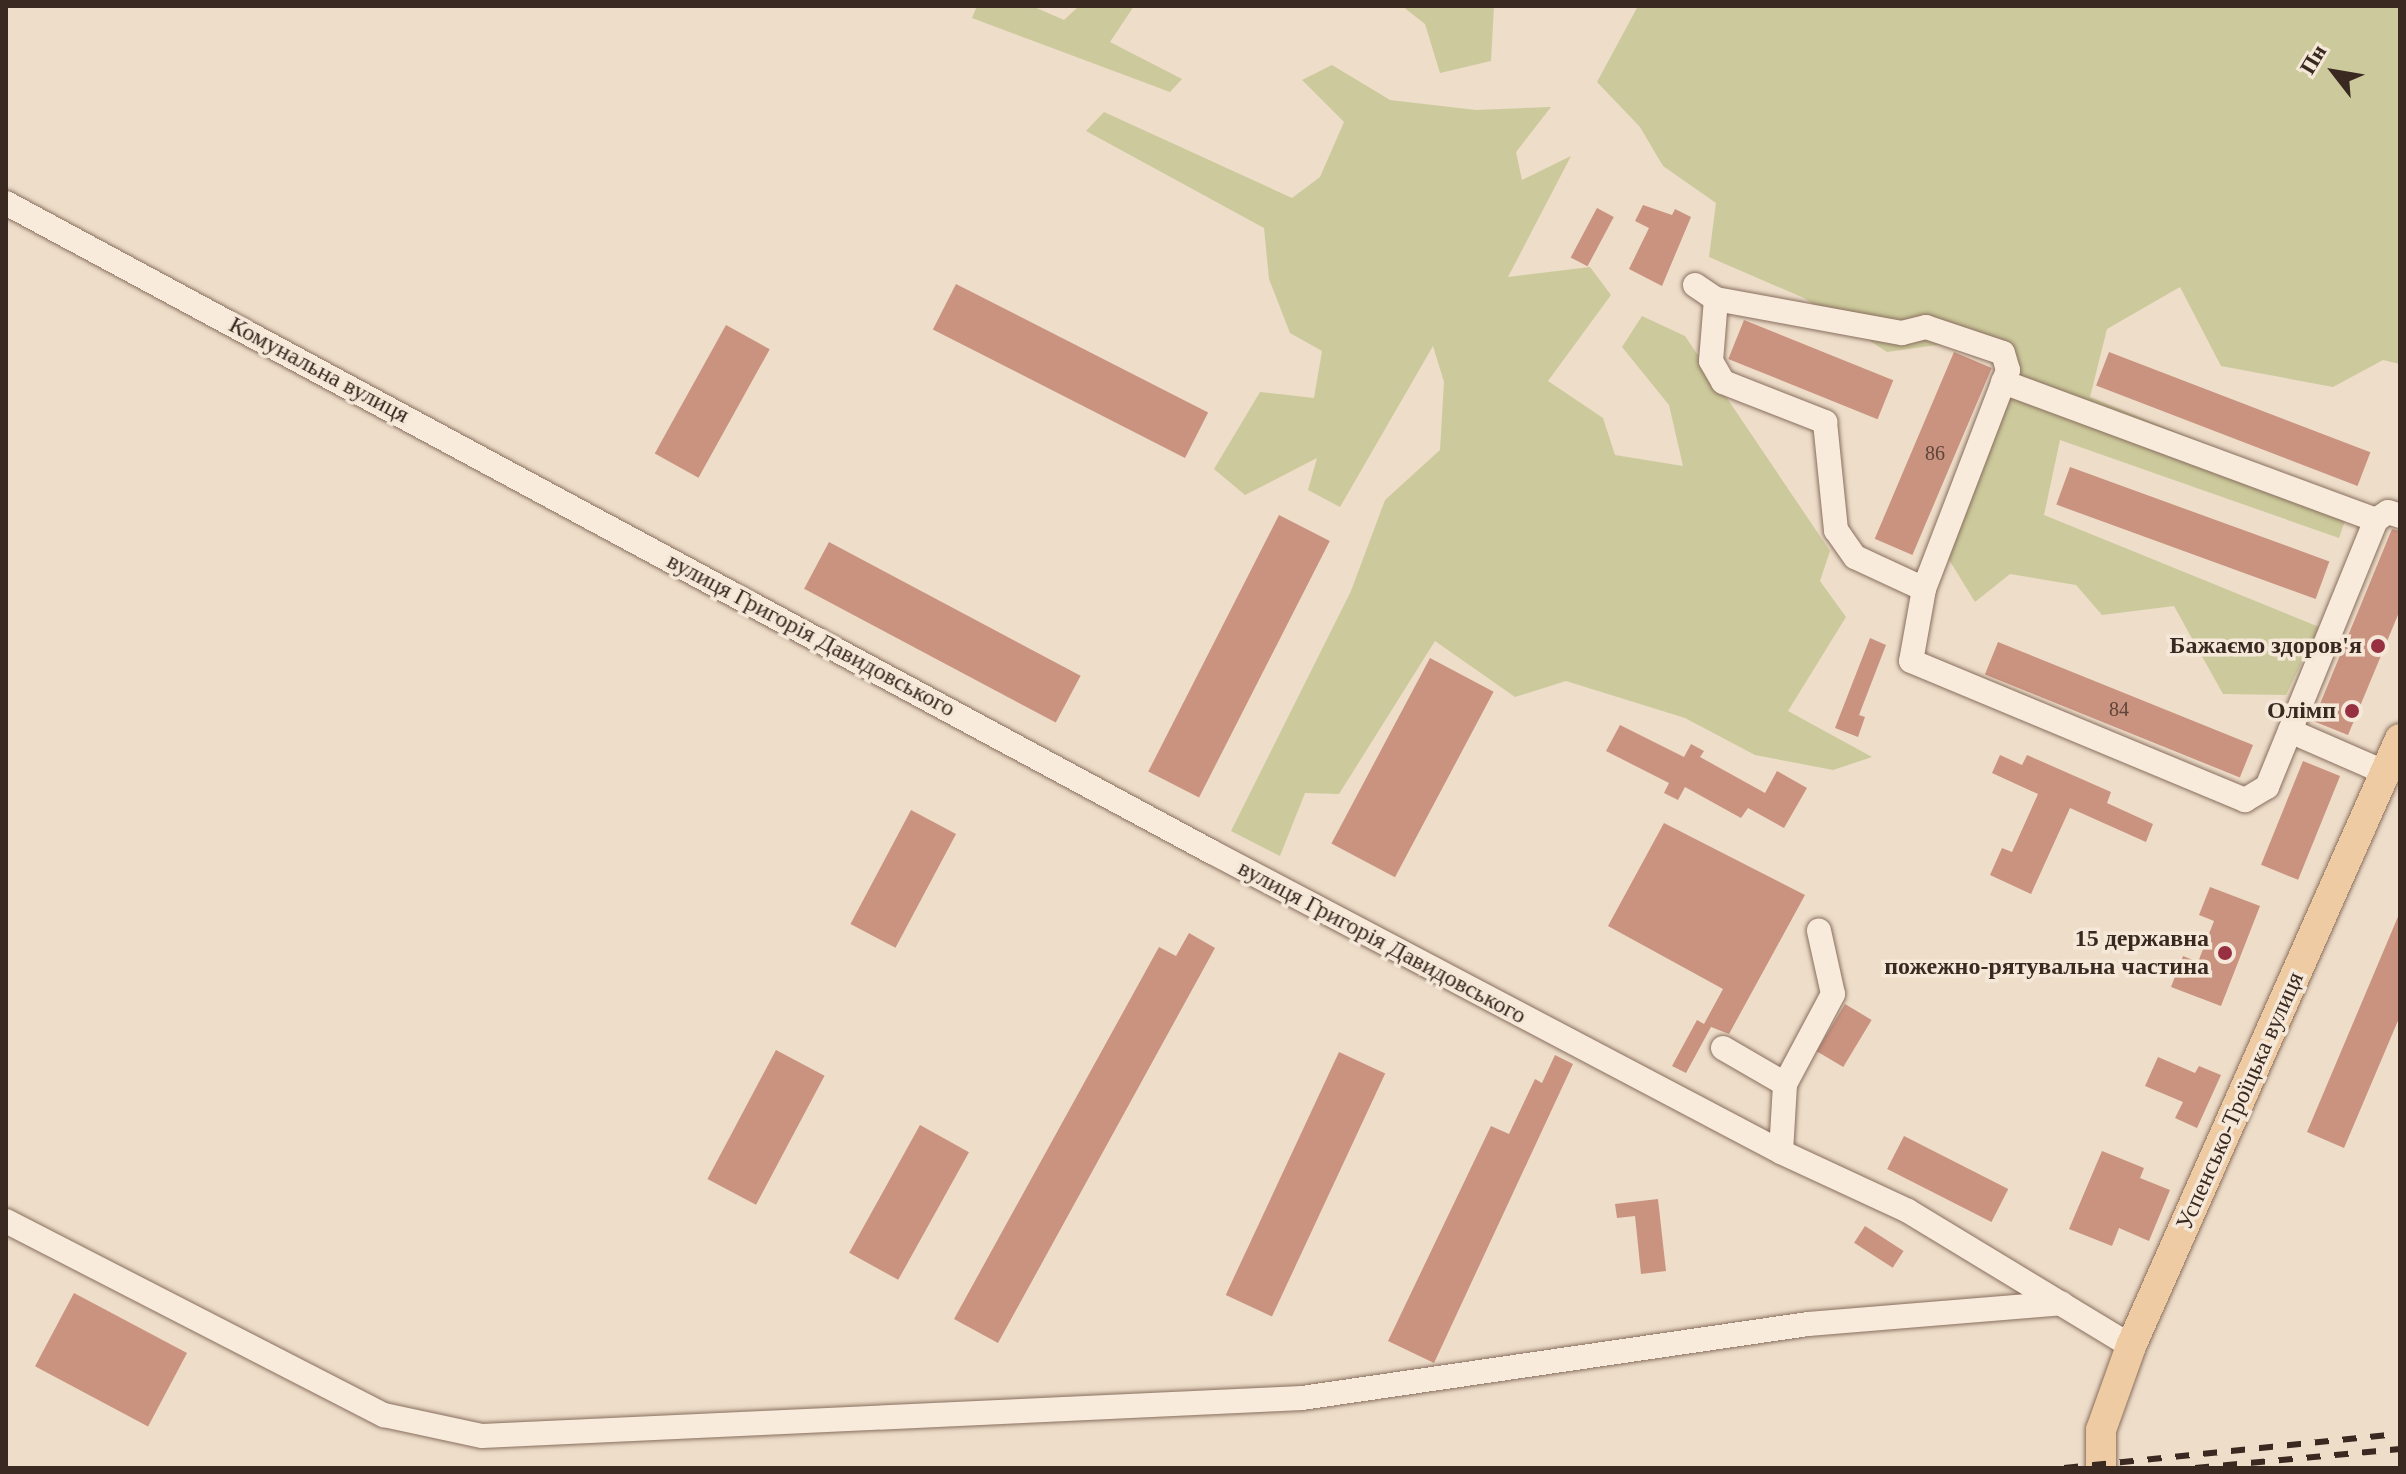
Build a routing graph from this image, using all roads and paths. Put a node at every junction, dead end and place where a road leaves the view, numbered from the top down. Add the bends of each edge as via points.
1 (6, 203) edge
2 (1695, 285) dead end
3 (1716, 299) junction
4 (2003, 382) junction
5 (2388, 518) edge
6 (632, 538) joint
7 (1924, 589) junction
8 (2290, 731) junction
9 (2400, 739) edge
10 (2386, 773) junction
11 (1819, 931) dead end
12 (1723, 1048) dead end
13 (1785, 1084) junction
14 (1781, 1152) junction
15 (6, 1221) edge
16 (6, 1238) edge
17 (50, 1245) junction
18 (2061, 1303) junction
19 (2131, 1346) junction
20 (2101, 1468) edge

1 - 6 street, Комунальна вулиця
2 - 3 street
3 - 4 street via 1902,333 1926,327 2003,353 2008,370
3 - 7 street via 1711,361 1723,382 1825,422 1836,530 1855,557
4 - 5 street
4 - 7 street
5 - 8 street
6 - 14 street, вулиця Григорія Давидовського
7 - 8 street via 1911,661 2245,800 2267,787
8 - 10 street
9 - 10 main road, Успенсько-Троїцька вулиця
10 - 19 main road, Успенсько-Троїцька вулиця
11 - 13 street via 1833,994
12 - 13 street
13 - 14 street
14 - 18 street, вулиця Григорія Давидовського via 1908,1211
15 - 17 street
16 - 17 street
17 - 18 street via 384,1415 482,1436 1302,1398 1808,1324
18 - 19 street, вулиця Григорія Давидовського
19 - 20 main road, Успенсько-Троїцька вулиця via 2101,1430

